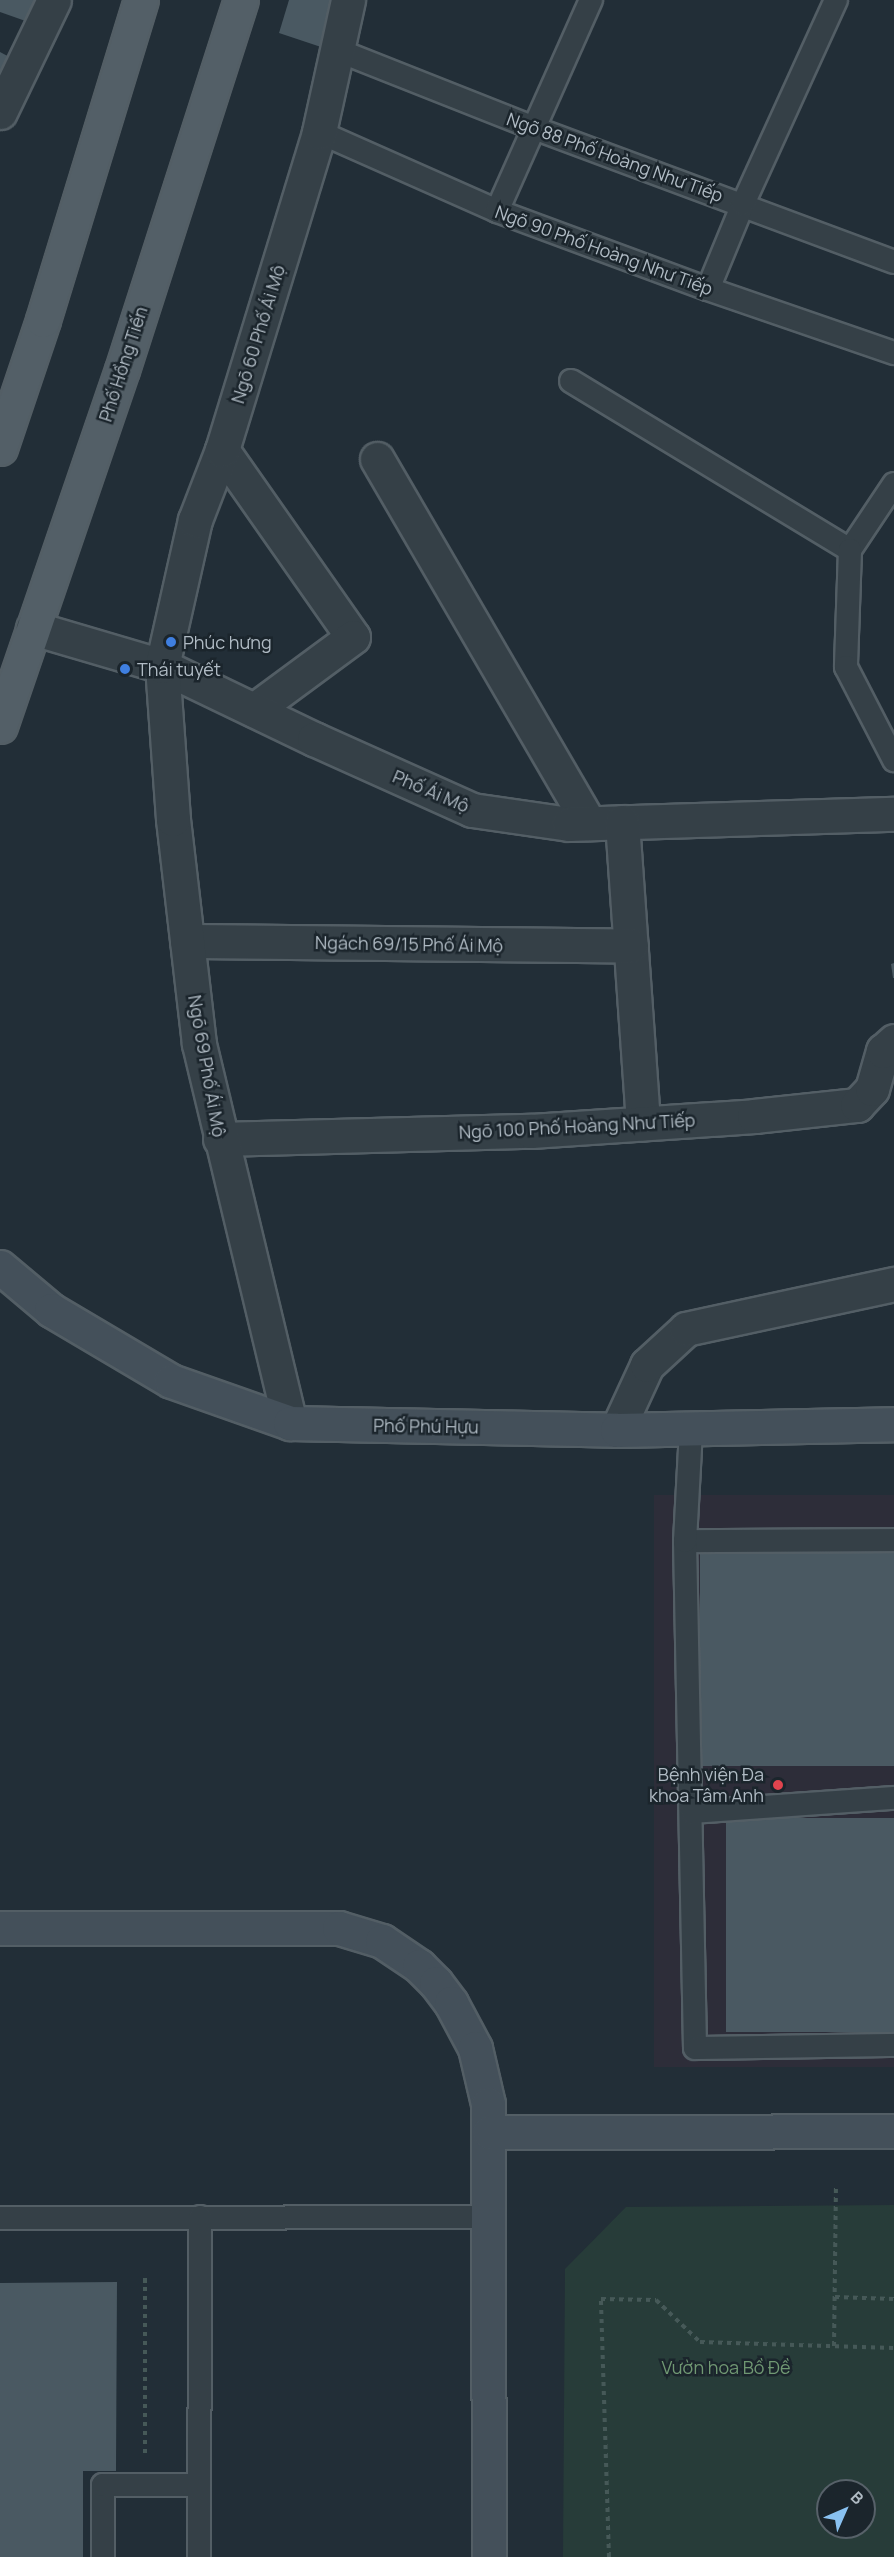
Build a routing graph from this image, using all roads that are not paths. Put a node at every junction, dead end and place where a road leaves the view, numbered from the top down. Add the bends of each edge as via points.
1 (54, 0) edge
2 (141, 0) edge
3 (241, 0) edge
4 (348, 0) edge
5 (591, 0) edge
6 (836, 0) edge
7 (337, 50) junction
8 (0, 112) edge
9 (534, 128) junction
10 (319, 132) junction
11 (743, 204) junction
12 (497, 211) junction
13 (894, 262) edge
14 (708, 289) junction
15 (894, 353) edge
16 (571, 381) dead end
17 (0, 448) edge
18 (222, 450) junction
19 (377, 459) dead end
20 (894, 483) edge
21 (850, 550) junction
22 (33, 628) junction
23 (162, 666) junction
24 (254, 710) junction
25 (0, 726) edge
26 (894, 760) edge
27 (894, 814) edge
28 (622, 822) junction
29 (589, 823) junction
30 (188, 941) junction
31 (631, 946) junction
32 (894, 1041) edge
33 (643, 1123) junction
34 (220, 1139) junction
35 (0, 1267) edge
36 (894, 1284) edge
37 (290, 1423) junction
38 (894, 1424) edge
39 (617, 1430) junction
40 (691, 1430) junction
41 (894, 1540) edge
42 (685, 1541) junction
43 (894, 1798) edge
44 (692, 1812) junction
45 (0, 1928) edge
46 (894, 2045) edge
47 (894, 2131) edge
48 (489, 2132) junction
49 (200, 2217) junction
50 (489, 2217) junction
51 (0, 2218) edge
52 (199, 2485) junction
53 (103, 2557) edge
54 (200, 2557) edge
55 (489, 2557) edge

1 - 8 street
2 - 17 main road
3 - 22 main road, Phố Hồng Tiến via 122,370
4 - 7 street, Ngõ 60 Phố Ái Mộ
5 - 9 lane
6 - 11 lane
7 - 9 lane, Ngõ 88 Phố Hoàng Như Tiếp
7 - 10 street, Ngõ 60 Phố Ái Mộ
9 - 11 lane, Ngõ 88 Phố Hoàng Như Tiếp
9 - 12 lane
10 - 12 lane, Ngõ 90 Phố Hoàng Như Tiếp
10 - 18 street, Ngõ 60 Phố Ái Mộ
11 - 13 lane, Ngõ 88 Phố Hoàng Như Tiếp
11 - 14 lane
12 - 14 lane, Ngõ 90 Phố Hoàng Như Tiếp
14 - 15 lane, Ngõ 90 Phố Hoàng Như Tiếp
16 - 21 lane
18 - 23 street, Ngõ 60 Phố Ái Mộ via 195,520
18 - 24 street via 353,637
19 - 29 street
20 - 21 lane
21 - 26 lane via 846,668
22 - 23 street, Phố Ái Mộ
22 - 25 main road, Phố Hồng Tiến
23 - 24 street, Phố Ái Mộ
23 - 30 street, Ngõ 69 Phố Ái Mộ via 173,819
24 - 29 street, Phố Ái Mộ via 472,810 569,824
27 - 28 street, Phố Ái Mộ
28 - 29 street, Phố Ái Mộ
28 - 31 street
30 - 31 street, Ngách 69/15 Phố Ái Mộ
30 - 34 street, Ngõ 69 Phố Ái Mộ via 199,1044
31 - 33 street
32 - 33 street, Ngõ 100 Phố Hoàng Như Tiếp via 883,1051 872,1089 857,1105
33 - 34 street, Ngõ 100 Phố Hoàng Như Tiếp via 531,1131
34 - 37 street, Ngõ 69 Phố Ái Mộ
35 - 37 street, Phố Phú Hựu via 51,1310 171,1381
36 - 39 street via 686,1329 647,1365
37 - 39 street, Phố Phú Hựu
38 - 40 street, Phố Phú Hựu
39 - 40 street, Phố Phú Hựu
40 - 42 lane
41 - 42 lane
42 - 44 lane
43 - 44 lane
44 - 46 lane via 694,2048
45 - 48 street via 339,1928 382,1941 436,1983 464,2025 483,2077
47 - 48 street
48 - 50 street
49 - 50 lane
49 - 51 lane
49 - 52 lane
50 - 55 street
52 - 53 lane via 103,2485
52 - 54 lane

